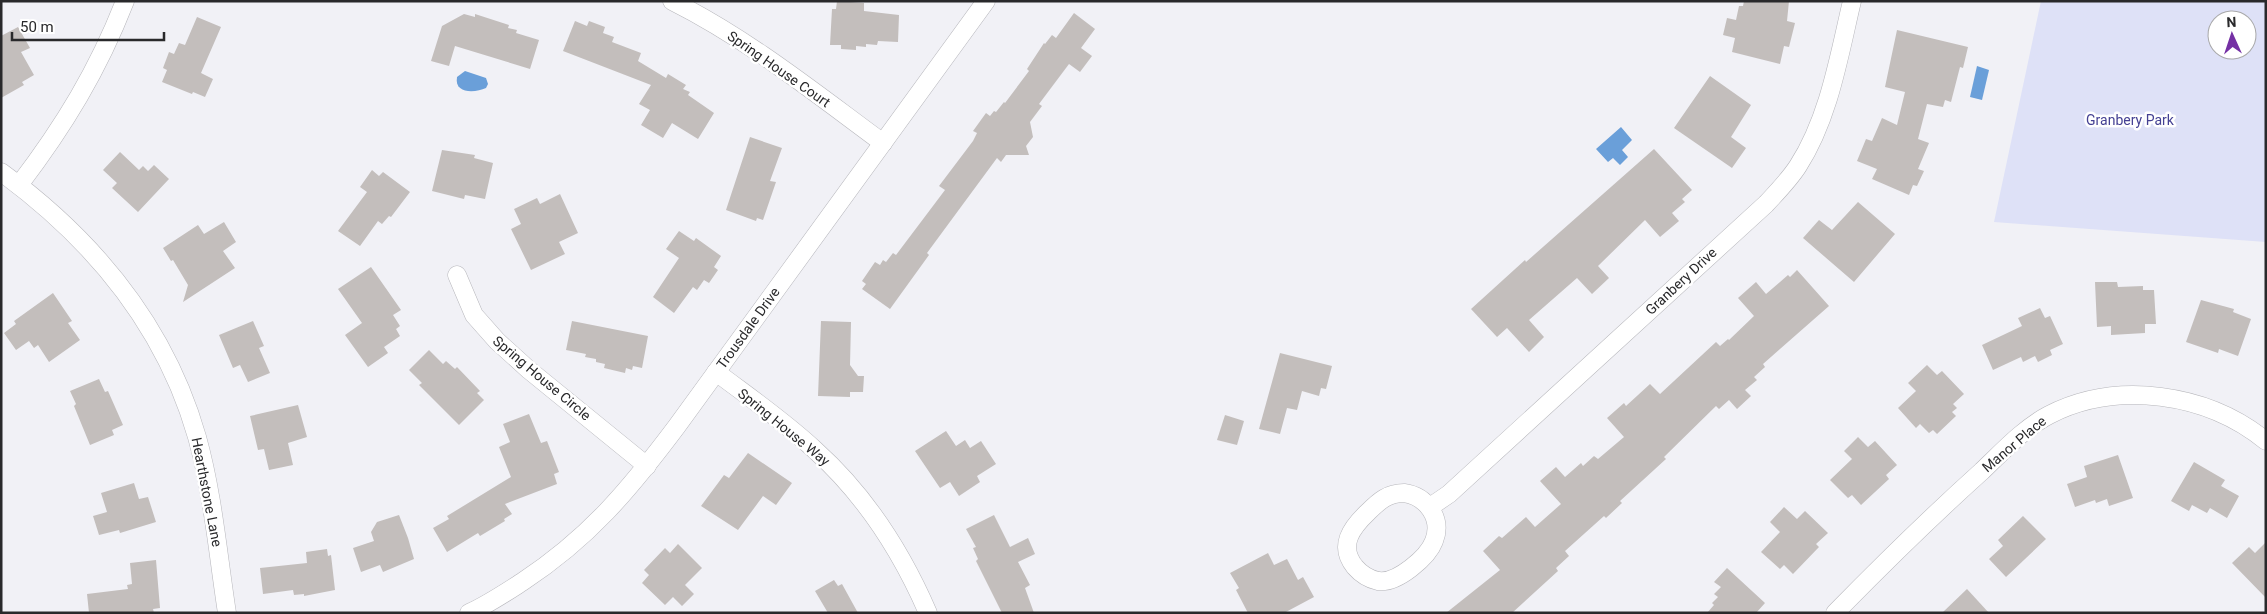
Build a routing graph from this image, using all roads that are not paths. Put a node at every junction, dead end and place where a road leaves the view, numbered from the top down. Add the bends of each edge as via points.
1 (126, 1) edge
2 (672, 1) edge
3 (986, 1) edge
4 (1852, 1) edge
5 (883, 143) junction
6 (1, 172) edge
7 (19, 185) junction
8 (457, 275) dead end
9 (716, 372) junction
10 (2266, 441) edge
11 (647, 466) junction
12 (1430, 507) junction
13 (227, 613) edge
14 (469, 613) edge
15 (928, 613) edge
16 (1835, 613) edge

1 - 7 street via 94,72 71,112
2 - 5 street, Spring House Court via 777,65
3 - 5 street, Trousdale Drive
4 - 12 street, Granbery Drive via 1817,128 1785,183 1618,340 1449,494
5 - 9 street, Trousdale Drive
6 - 7 street, Hearthstone Lane
7 - 13 street, Hearthstone Lane via 83,241 110,270 150,327 169,364 201,453
8 - 11 street, Spring House Circle via 474,315 497,341
9 - 11 street, Trousdale Drive
9 - 15 street, Spring House Way via 796,433 852,488 886,535
10 - 16 street, Manor Place via 2233,420 2204,407 2162,397 2118,396 2062,410 2040,421 1992,462
11 - 14 street, Trousdale Drive via 609,511 572,546 513,588
12 - 12 street via 1418,497 1404,493 1390,495 1378,502 1354,525 1348,537 1347,550 1355,567 1371,579 1381,581 1406,572 1434,541 1436,520

